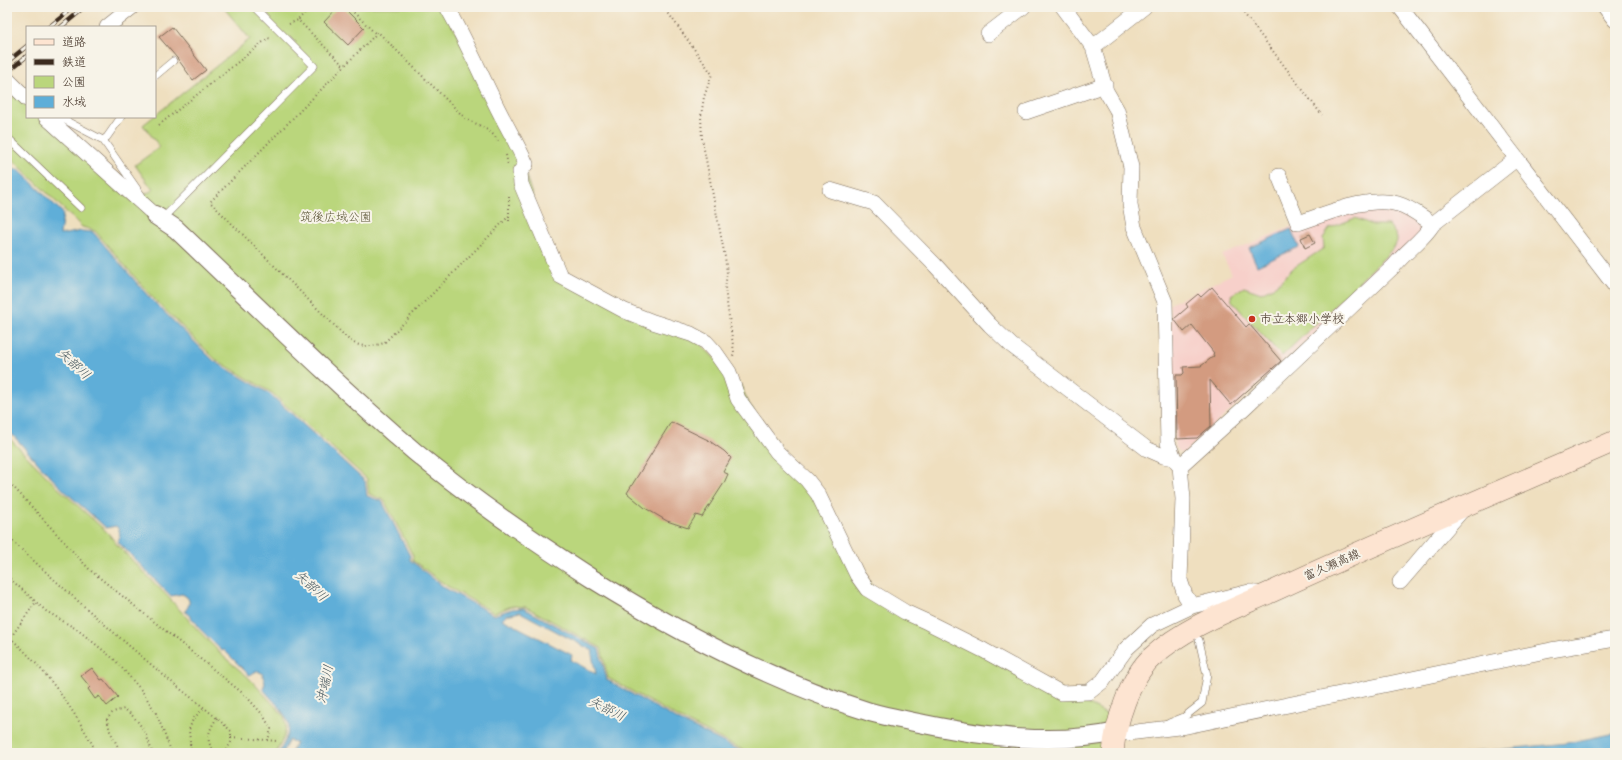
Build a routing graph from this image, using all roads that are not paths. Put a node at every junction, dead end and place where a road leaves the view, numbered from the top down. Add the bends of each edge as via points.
1 (132, 7) edge
2 (255, 7) edge
3 (447, 7) edge
4 (1023, 7) edge
5 (1063, 7) edge
6 (1144, 7) edge
7 (1400, 7) edge
8 (1605, 7) edge
9 (1615, 20) edge
10 (108, 26) edge
11 (988, 34) dead end
12 (1093, 47) junction
13 (173, 62) dead end
14 (156, 75) edge
15 (7, 79) edge
16 (1105, 85) junction
17 (25, 94) edge
18 (1026, 112) dead end
19 (47, 118) edge
20 (61, 118) edge
21 (120, 118) edge
22 (7, 137) edge
23 (103, 140) junction
24 (1516, 159) junction
25 (1279, 176) dead end
26 (830, 190) dead end
27 (81, 208) dead end
28 (158, 217) junction
29 (1433, 224) junction
30 (1615, 286) edge
31 (1615, 441) edge
32 (1177, 462) junction
33 (1463, 508) junction
34 (1400, 582) dead end
35 (1265, 595) junction
36 (1193, 610) junction
37 (1199, 640) dead end
38 (1615, 640) edge
39 (1148, 731) junction
40 (1118, 741) edge

1 - 10 street
2 - 28 lane via 314,66
3 - 36 street via 526,164 520,172 521,184 560,276 625,311 690,334 706,342 716,352 729,372 738,399 777,452 818,494 847,557 867,589 905,612 983,650 1061,693 1089,692 1103,681 1126,649 1152,626
4 - 11 street
5 - 12 street
6 - 12 street
7 - 24 street
8 - 9 street
12 - 16 street
13 - 14 lane
15 - 17 street
16 - 18 street
16 - 32 street via 1117,110 1130,168 1130,204 1134,227 1165,302 1168,443
19 - 28 street
20 - 23 lane
21 - 23 lane
22 - 27 lane
23 - 28 lane
24 - 29 street
24 - 30 street
25 - 29 street via 1298,223 1352,205 1388,202 1400,204
26 - 32 street via 874,203 1011,346 1147,449
28 - 40 street via 176,229 357,401 416,453 487,509 558,557 680,631 785,681 872,712 955,730 1012,738
29 - 32 street via 1428,233 1245,408
31 - 33 main road, 富久瀬高線
32 - 36 street via 1183,499 1180,580
33 - 34 street
33 - 35 main road, 富久瀬高線
35 - 36 street via 1249,592
35 - 40 main road, 富久瀬高線 via 1183,633 1152,657 1143,666 1132,686 1121,714
37 - 39 lane via 1207,675 1202,703 1184,717
38 - 39 street via 1551,650 1187,726
39 - 40 street

